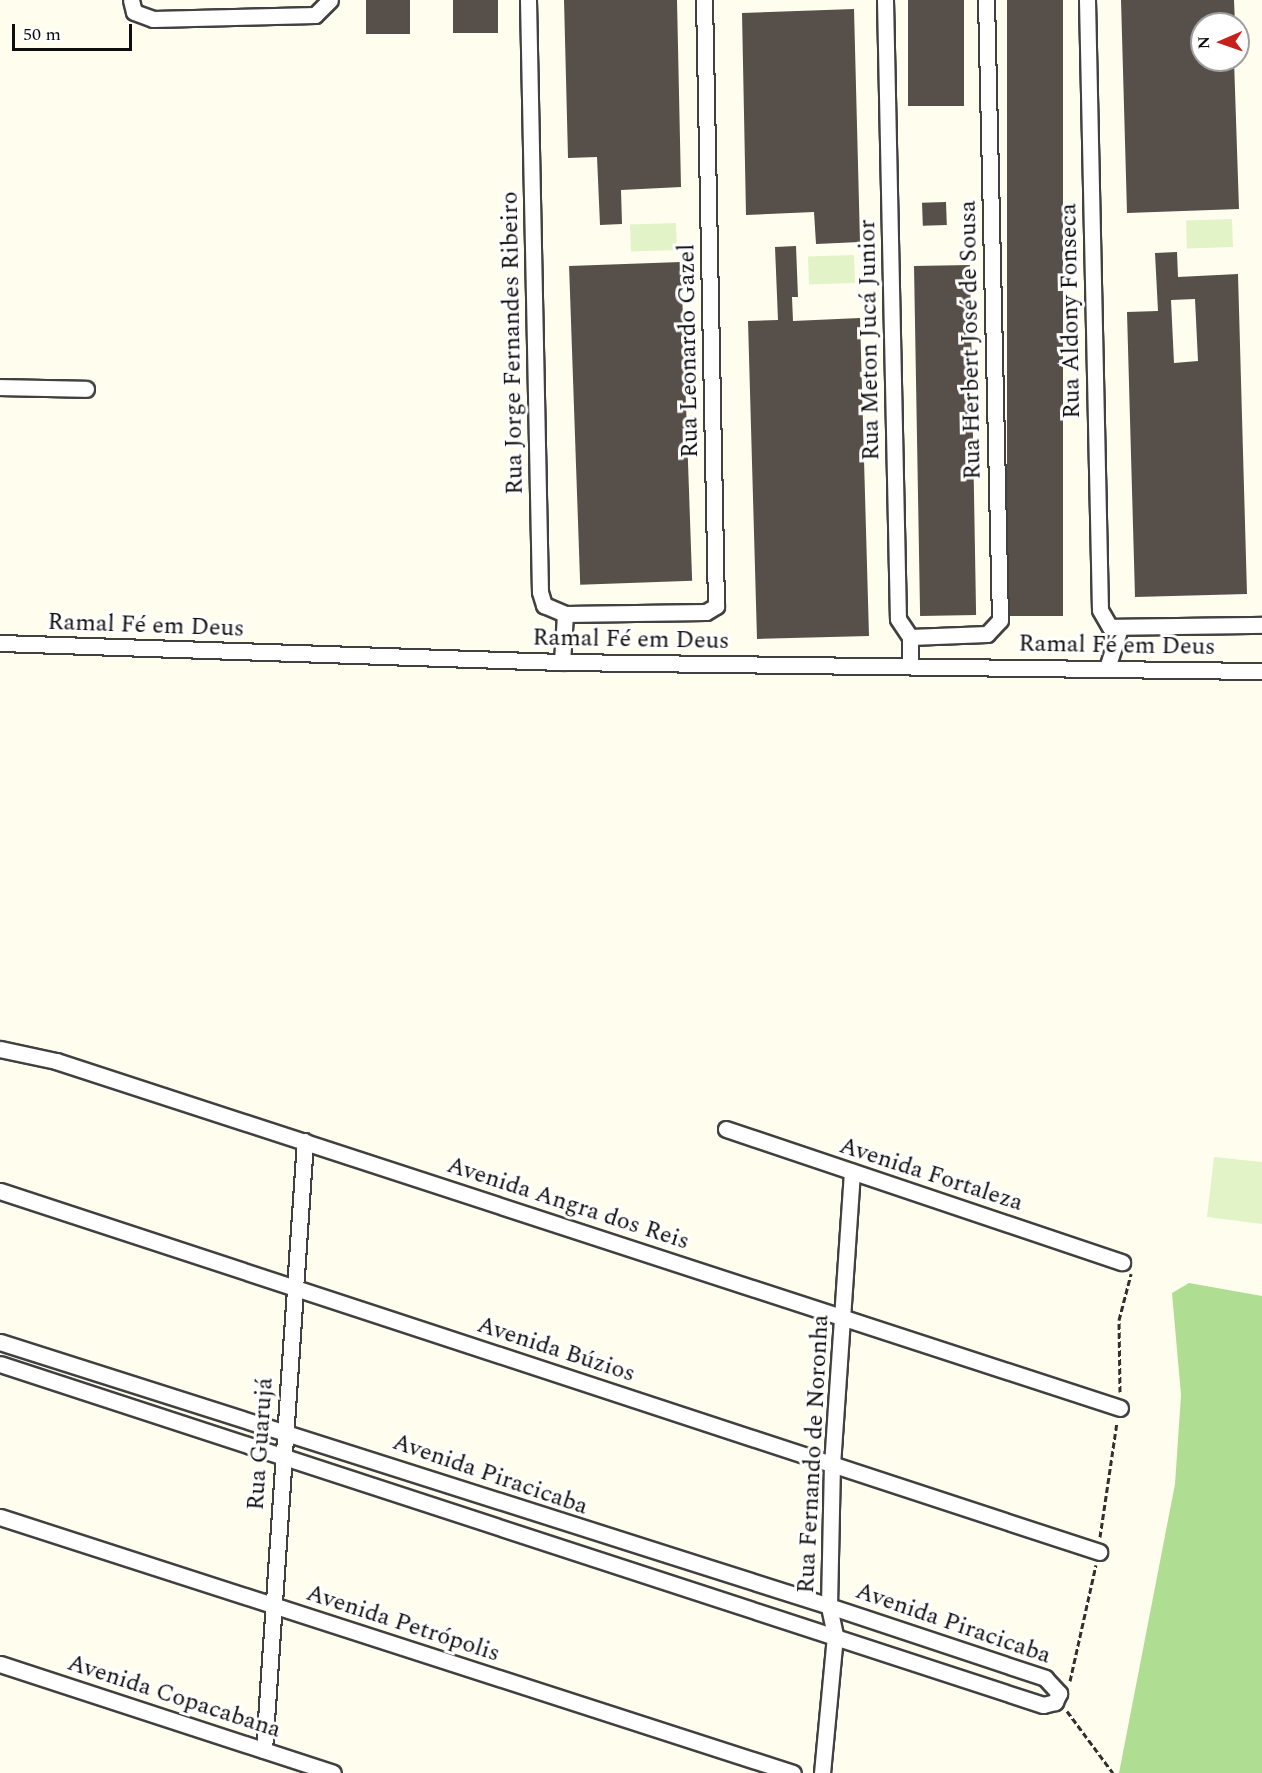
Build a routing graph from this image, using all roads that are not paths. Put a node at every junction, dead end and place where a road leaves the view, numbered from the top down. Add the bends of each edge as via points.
1 (330, 0) edge
2 (528, 0) edge
3 (704, 0) edge
4 (885, 0) edge
5 (986, 0) edge
6 (1087, 0) edge
7 (133, 6) edge
8 (0, 387) edge
9 (86, 389) dead end
10 (565, 614) junction
11 (1262, 625) edge
12 (1120, 628) junction
13 (910, 637) junction
14 (0, 643) edge
15 (561, 662) junction
16 (910, 666) junction
17 (1107, 668) junction
18 (1262, 671) edge
19 (0, 1049) edge
20 (726, 1129) dead end
21 (305, 1141) junction
22 (852, 1172) junction
23 (0, 1191) edge
24 (1122, 1262) road end
25 (296, 1288) junction
26 (842, 1318) junction
27 (0, 1342) edge
28 (0, 1364) edge
29 (1120, 1408) road end
30 (284, 1430) junction
31 (284, 1457) junction
32 (832, 1465) junction
33 (0, 1517) edge
34 (1099, 1552) road end
35 (271, 1606) junction
36 (829, 1606) junction
37 (835, 1635) junction
38 (0, 1664) edge
39 (264, 1750) junction
40 (333, 1773) edge
41 (793, 1773) edge
42 (822, 1773) edge

1 - 7 street via 315,15 153,19
2 - 10 street, Rua Jorge Fernandes Ribeiro via 540,592 544,605
3 - 10 street, Rua Leonardo Gazel via 716,606 706,612
4 - 13 street, Rua Meton Jucá Junior via 898,619
5 - 13 street, Rua Herbert José de Sousa via 1000,620 987,634
6 - 12 street, Rua Aldony Fonseca via 1104,620
8 - 9 street
10 - 15 street
11 - 12 street
12 - 17 street
13 - 16 street
14 - 15 street, Ramal Fé em Deus
15 - 16 street, Ramal Fé em Deus
16 - 17 street, Ramal Fé em Deus
17 - 18 street, Ramal Fé em Deus
19 - 21 street, Avenida Angra dos Reis via 48,1058
20 - 22 street, Avenida Fortaleza
21 - 25 street, Rua Guarujá
21 - 26 street, Avenida Angra dos Reis
22 - 24 street, Avenida Fortaleza
22 - 26 street, Rua Fernando de Noronha
23 - 25 street, Avenida Búzios
25 - 30 street, Rua Guarujá
25 - 32 street, Avenida Búzios
26 - 29 street, Avenida Angra dos Reis
26 - 32 street, Rua Fernando de Noronha
27 - 30 street, Avenida Piracicaba
28 - 31 street, Avenida Piracicaba
30 - 31 street, Rua Guarujá
30 - 36 street, Avenida Piracicaba via 551,1521
31 - 35 street, Rua Guarujá
31 - 37 street, Avenida Piracicaba
32 - 34 street, Avenida Búzios
32 - 36 street, Rua Fernando de Noronha
33 - 35 street, Avenida Petrópolis
35 - 39 street, Rua Guarujá
35 - 41 street, Avenida Petrópolis
36 - 37 street, Rua Fernando de Noronha
36 - 37 street, Avenida Piracicaba via 1045,1678 1059,1693 1055,1702 1043,1705
37 - 42 street, Rua Fernando de Noronha
38 - 39 street, Avenida Copacabana
39 - 40 street, Avenida Copacabana

